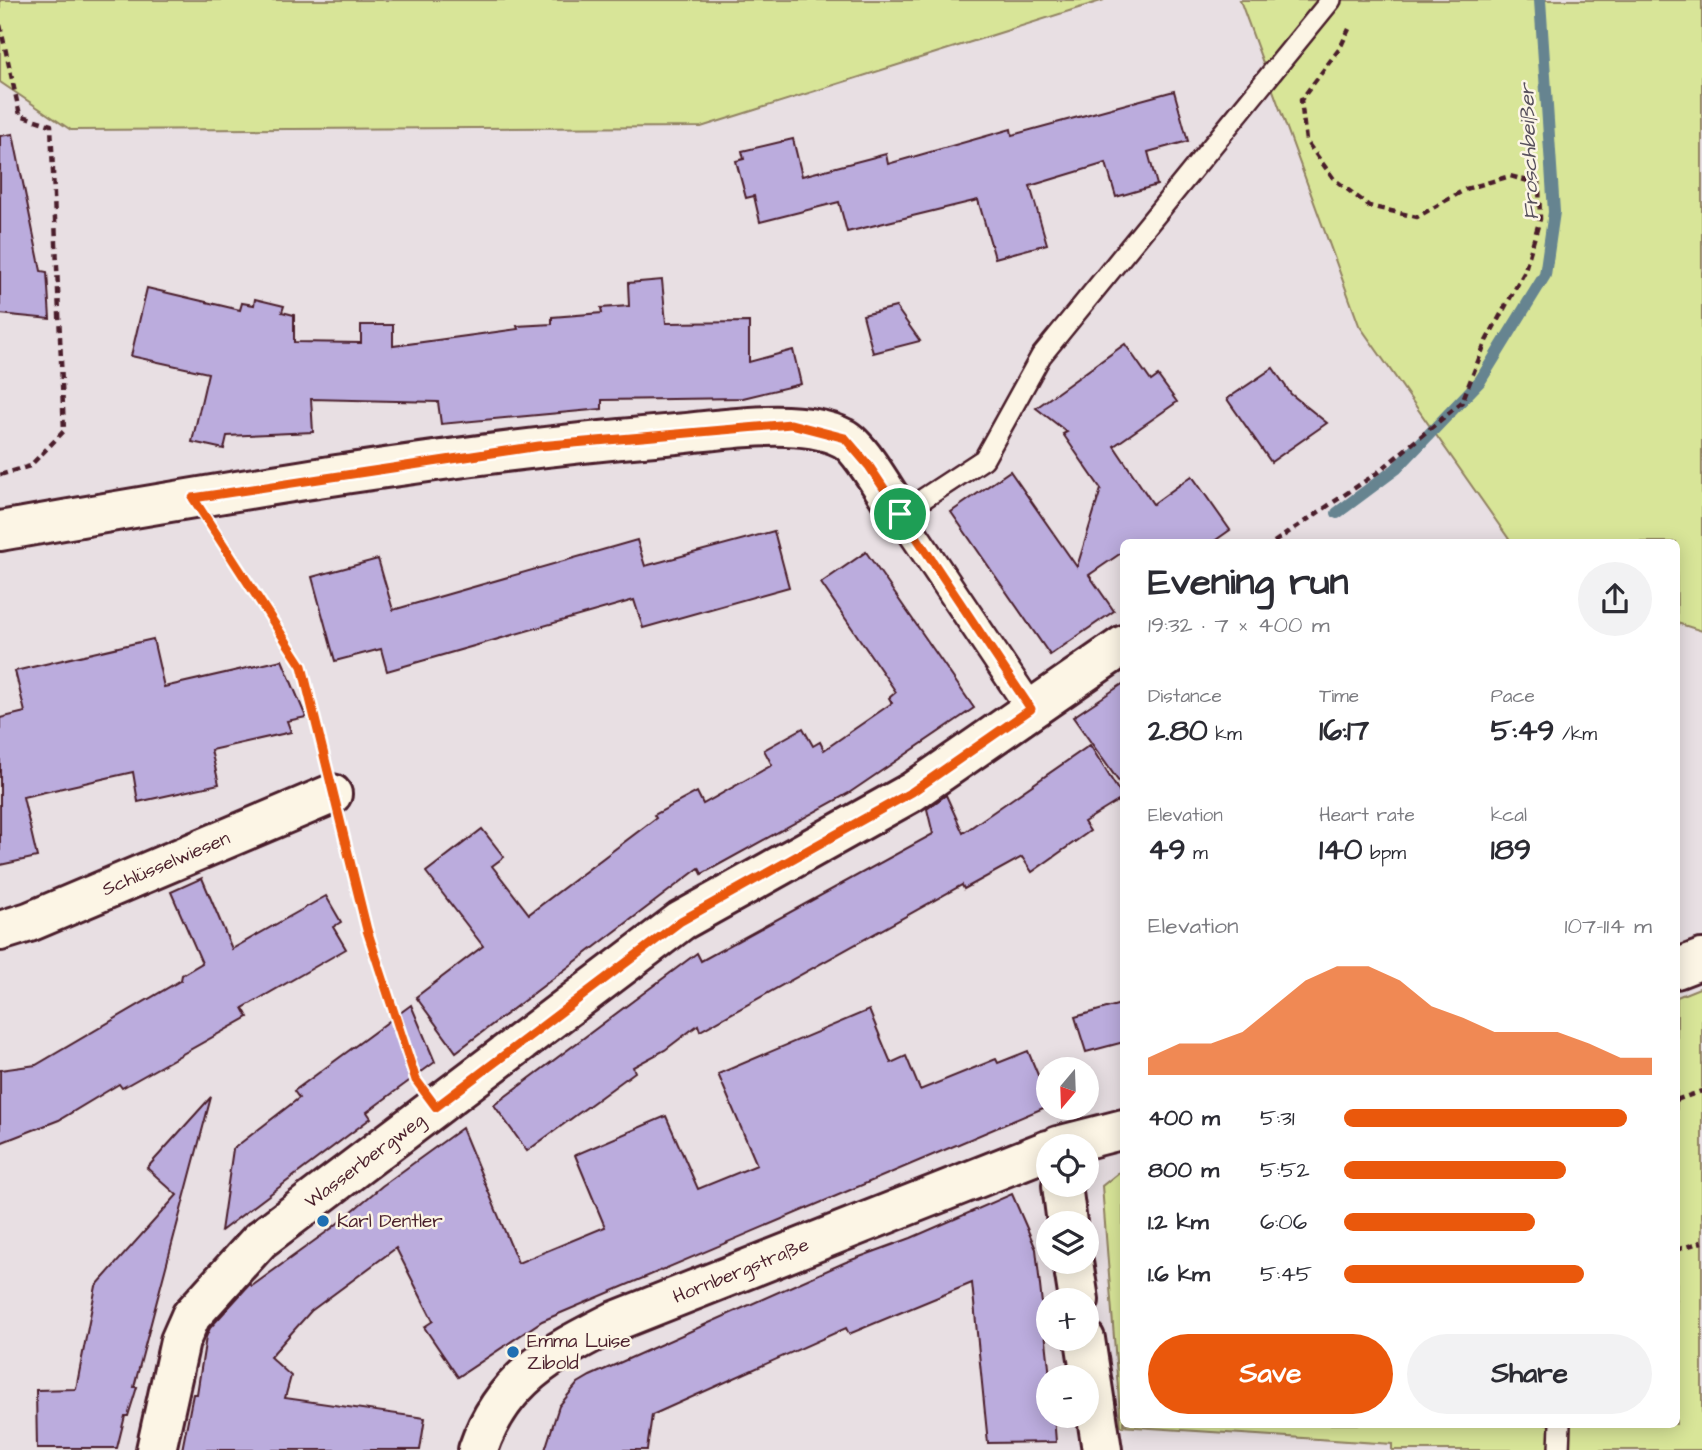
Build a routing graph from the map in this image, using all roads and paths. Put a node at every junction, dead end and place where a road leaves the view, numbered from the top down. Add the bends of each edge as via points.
1 (1331, 0) edge
2 (0, 25) edge
3 (1351, 25) dead end
4 (0, 475) edge
5 (193, 498) junction
6 (900, 514) junction
7 (0, 531) edge
8 (1278, 539) edge
9 (1120, 648) edge
10 (1031, 709) junction
11 (332, 794) junction
12 (0, 931) edge
13 (1702, 959) edge
14 (1680, 967) edge
15 (1702, 1091) edge
16 (1680, 1099) edge
17 (436, 1107) junction
18 (1120, 1130) edge
19 (1099, 1135) edge
20 (1036, 1155) edge
21 (1702, 1242) edge
22 (1680, 1249) edge
23 (1087, 1351) edge
24 (1560, 1428) edge
25 (156, 1450) edge
26 (478, 1450) edge
27 (1102, 1450) edge
28 (1559, 1450) edge

1 - 6 lane via 1041,356 984,459
2 - 4 path via 20,115 51,125 64,431 30,466
3 - 8 path via 1340,48 1301,100 1306,141 1334,179 1369,206 1417,217 1466,189 1510,176 1539,184 1540,219 1524,273 1486,341 1462,402 1377,473
5 - 6 street via 539,446 791,424 845,438
5 - 7 street
5 - 11 path via 302,666
6 - 10 street
9 - 10 street, Wasserbergweg
10 - 17 street, Wasserbergweg via 912,792 681,921
11 - 12 street, Schlüsselwiesen
11 - 17 path via 367,930 416,1080
13 - 14 street
15 - 16 path
17 - 25 street, Wasserbergweg via 260,1240 191,1316 180,1341
18 - 19 street
20 - 26 street, Hornbergstraße via 613,1322 552,1353 511,1390
21 - 22 path
23 - 27 street
24 - 28 lane

